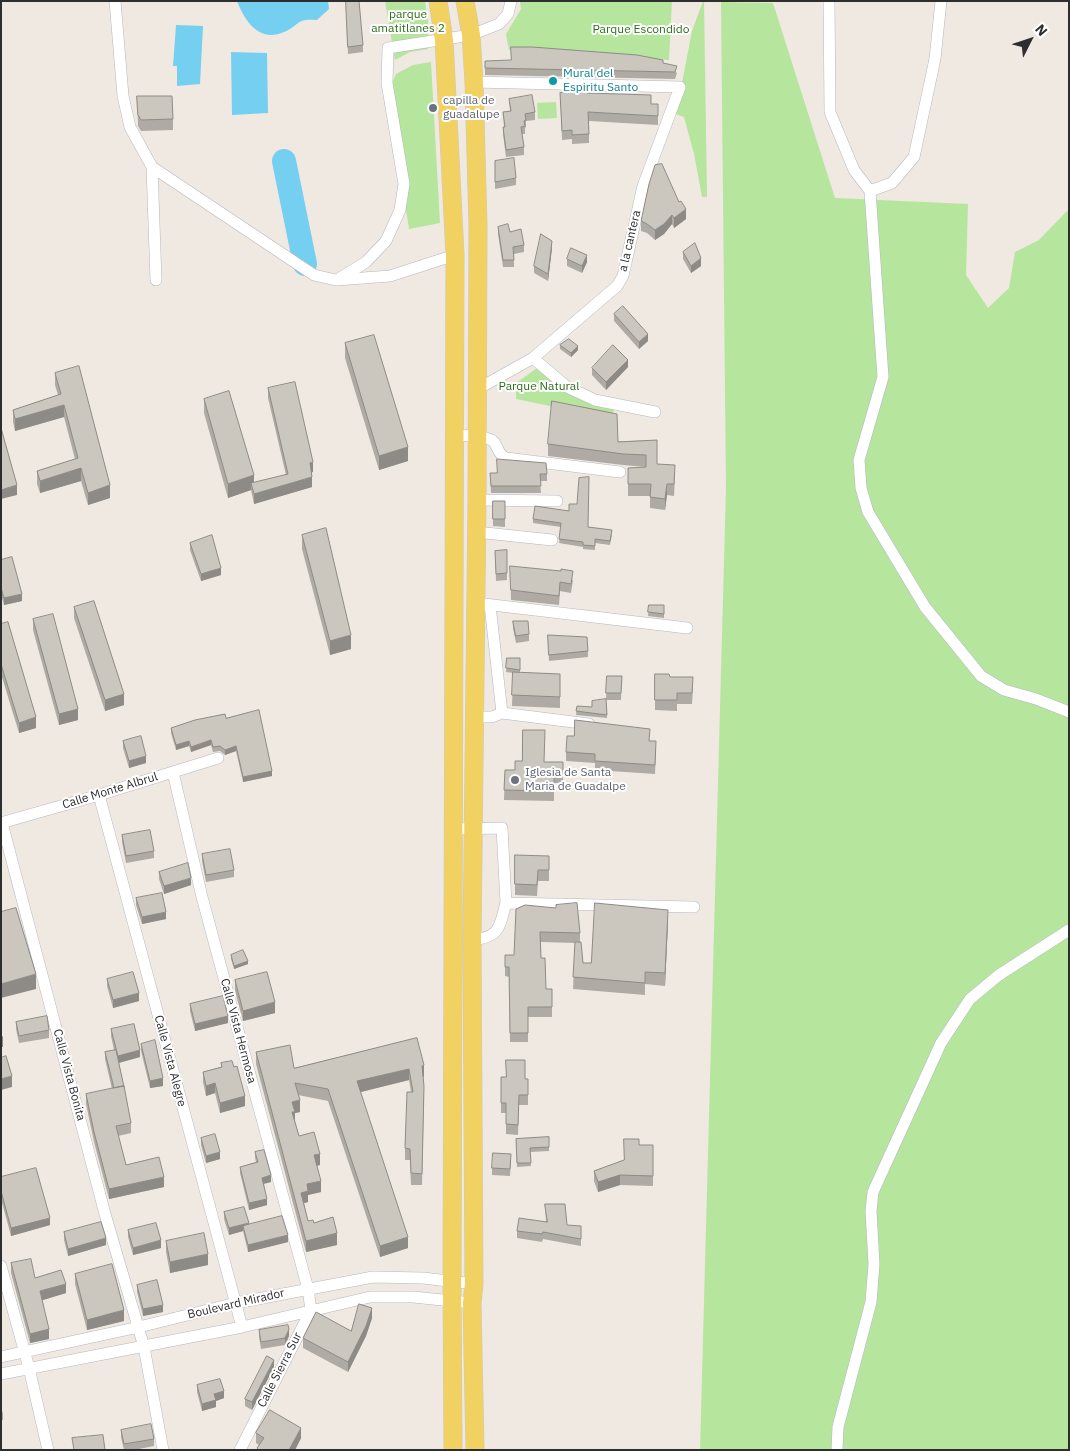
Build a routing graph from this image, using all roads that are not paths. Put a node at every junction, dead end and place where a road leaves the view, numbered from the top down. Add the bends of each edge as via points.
1 (115, 1) edge
2 (438, 1) edge
3 (465, 1) edge
4 (511, 1) edge
5 (829, 1) edge
6 (941, 1) edge
7 (471, 35) junction
8 (444, 40) junction
9 (474, 82) junction
10 (152, 167) junction
11 (870, 191) junction
12 (455, 255) junction
13 (156, 280) dead end
14 (336, 280) junction
15 (533, 358) junction
16 (476, 390) junction
17 (655, 412) dead end
18 (454, 435) junction
19 (477, 437) junction
20 (620, 472) dead end
21 (477, 500) junction
22 (557, 501) dead end
23 (476, 532) junction
24 (552, 540) dead end
25 (483, 604) junction
26 (687, 628) dead end
27 (1069, 712) edge
28 (502, 713) junction
29 (474, 717) junction
30 (602, 725) edge
31 (218, 758) dead end
32 (173, 772) junction
33 (99, 796) junction
34 (2, 823) edge
35 (453, 828) junction
36 (473, 830) junction
37 (506, 903) junction
38 (694, 907) dead end
39 (1069, 930) edge
40 (472, 940) junction
41 (1, 1266) edge
42 (452, 1283) junction
43 (474, 1284) junction
44 (308, 1289) junction
45 (453, 1302) junction
46 (236, 1303) junction
47 (472, 1303) junction
48 (311, 1310) junction
49 (139, 1327) junction
50 (242, 1327) junction
51 (144, 1347) junction
52 (25, 1353) junction
53 (1, 1357) edge
54 (29, 1368) junction
55 (1, 1374) edge
56 (48, 1450) edge
57 (163, 1450) edge
58 (240, 1450) edge
59 (453, 1450) edge
60 (474, 1450) edge
61 (837, 1450) edge

1 - 10 street via 123,96 130,128
2 - 8 main road
3 - 7 main road
4 - 7 street via 508,14 500,24
5 - 11 street via 830,112 854,170
6 - 11 street via 935,59 914,157 892,183
7 - 8 street
7 - 9 main road
8 - 12 main road
8 - 14 street via 388,48 387,83 404,184 400,210 386,241 366,262
9 - 15 street, a la cantera via 680,87 643,186 624,276 608,295
9 - 16 main road via 478,226
10 - 13 street
10 - 14 street via 314,275
11 - 27 street via 883,377 859,460 861,488 868,512 925,607 982,676 1004,690
12 - 14 street via 390,276
12 - 18 main road
15 - 16 street, a la cantera
15 - 17 street via 567,387 595,400
16 - 19 main road
18 - 19 street
18 - 35 main road
19 - 20 street via 488,438 499,454 506,458
19 - 21 main road
21 - 22 street
21 - 23 main road
23 - 24 street
23 - 25 main road
25 - 26 street
25 - 28 street
25 - 29 main road
28 - 29 street via 492,717
28 - 30 street
29 - 36 main road
31 - 32 street, Calle Monte Albrul
32 - 33 street, Calle Monte Albrul
32 - 44 street, Calle Vista Hermosa via 202,897
33 - 34 street, Calle Monte Albrul
33 - 46 street, Calle Vista Alegre
34 - 49 street, Calle Vista Bonita via 105,1214
35 - 36 street
35 - 42 main road
36 - 37 street via 502,828
36 - 40 main road
37 - 38 street
37 - 40 street via 498,930 486,938
39 - 61 street via 999,975 970,999 941,1043 877,1183 871,1211 874,1264 870,1302 838,1427
40 - 43 main road
41 - 52 street
42 - 43 street, Boulevard Mirador
42 - 44 street, Boulevard Mirador via 422,1278 373,1277
42 - 45 main road
43 - 47 main road
44 - 46 street, Boulevard Mirador
44 - 48 street
45 - 47 street, Boulevard Mirador
45 - 48 street, Boulevard Mirador via 414,1297 370,1297
45 - 59 main road
46 - 49 street, Boulevard Mirador
46 - 50 street, Calle Vista Alegre
47 - 60 main road
48 - 50 street, Boulevard Mirador
48 - 58 street, Calle Sierra Sur
49 - 51 street, Calle Vista Bonita
49 - 52 street, Boulevard Mirador
50 - 51 street, Boulevard Mirador
51 - 54 street, Boulevard Mirador
51 - 57 street, Calle Vista Bonita
52 - 53 street, Boulevard Mirador
52 - 54 street
54 - 55 street, Boulevard Mirador
54 - 56 street

